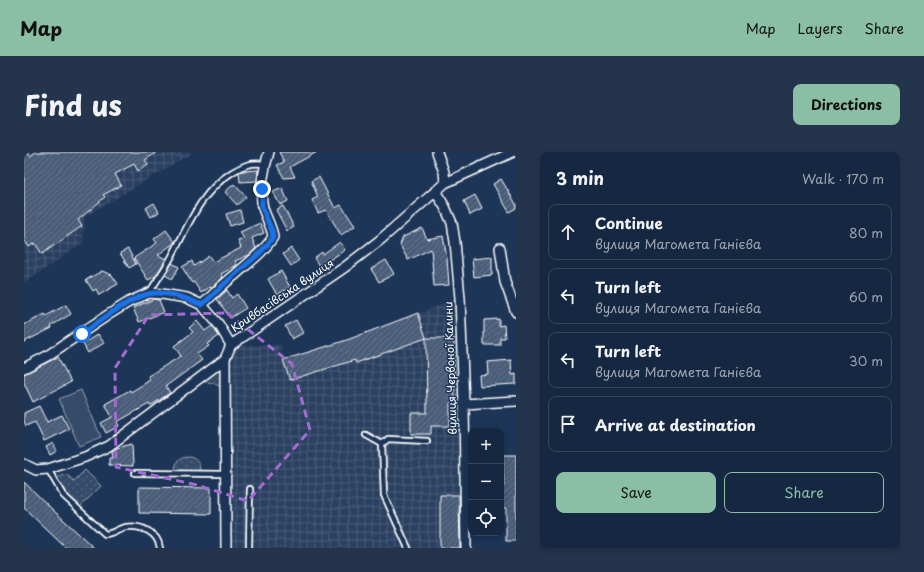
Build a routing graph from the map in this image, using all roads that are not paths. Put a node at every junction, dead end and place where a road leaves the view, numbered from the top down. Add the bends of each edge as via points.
1 (269, 152) edge
2 (437, 152) edge
3 (513, 152) edge
4 (266, 164) junction
5 (445, 183) junction
6 (435, 191) junction
7 (500, 248) dead end
8 (149, 294) junction
9 (202, 305) junction
10 (516, 312) edge
11 (231, 345) junction
12 (225, 359) junction
13 (24, 368) edge
14 (516, 401) edge
15 (464, 404) junction
16 (366, 436) dead end
17 (427, 441) dead end
18 (382, 444) junction
19 (24, 464) edge
20 (48, 469) junction
21 (135, 473) dead end
22 (225, 474) junction
23 (250, 489) dead end
24 (160, 548) edge
25 (226, 548) edge
26 (249, 548) edge
27 (408, 548) edge
28 (466, 548) edge

1 - 4 street
2 - 5 street
3 - 5 street, Кривбасівська вулиця
4 - 8 lane via 242,166 222,179 208,193
4 - 9 street via 262,207 273,237 261,252
5 - 6 street, Кривбасівська вулиця
6 - 11 street, Кривбасівська вулиця via 345,267
6 - 15 street, вулиця Червоної Калини via 452,223 455,242
7 - 10 street via 505,282
8 - 9 street via 187,298
8 - 13 street via 108,315 47,356
9 - 11 street via 219,325
11 - 12 street, Кривбасівська вулиця
12 - 20 street, Кривбасівська вулиця via 109,446
12 - 22 street
14 - 15 street
15 - 28 street, вулиця Червоної Калини
16 - 18 lane
17 - 18 lane via 388,439
18 - 27 lane via 384,495
19 - 20 street, Кривбасівська вулиця via 36,470
20 - 24 lane via 64,496 106,534 135,526 155,536
21 - 22 lane
22 - 25 street
23 - 26 lane

